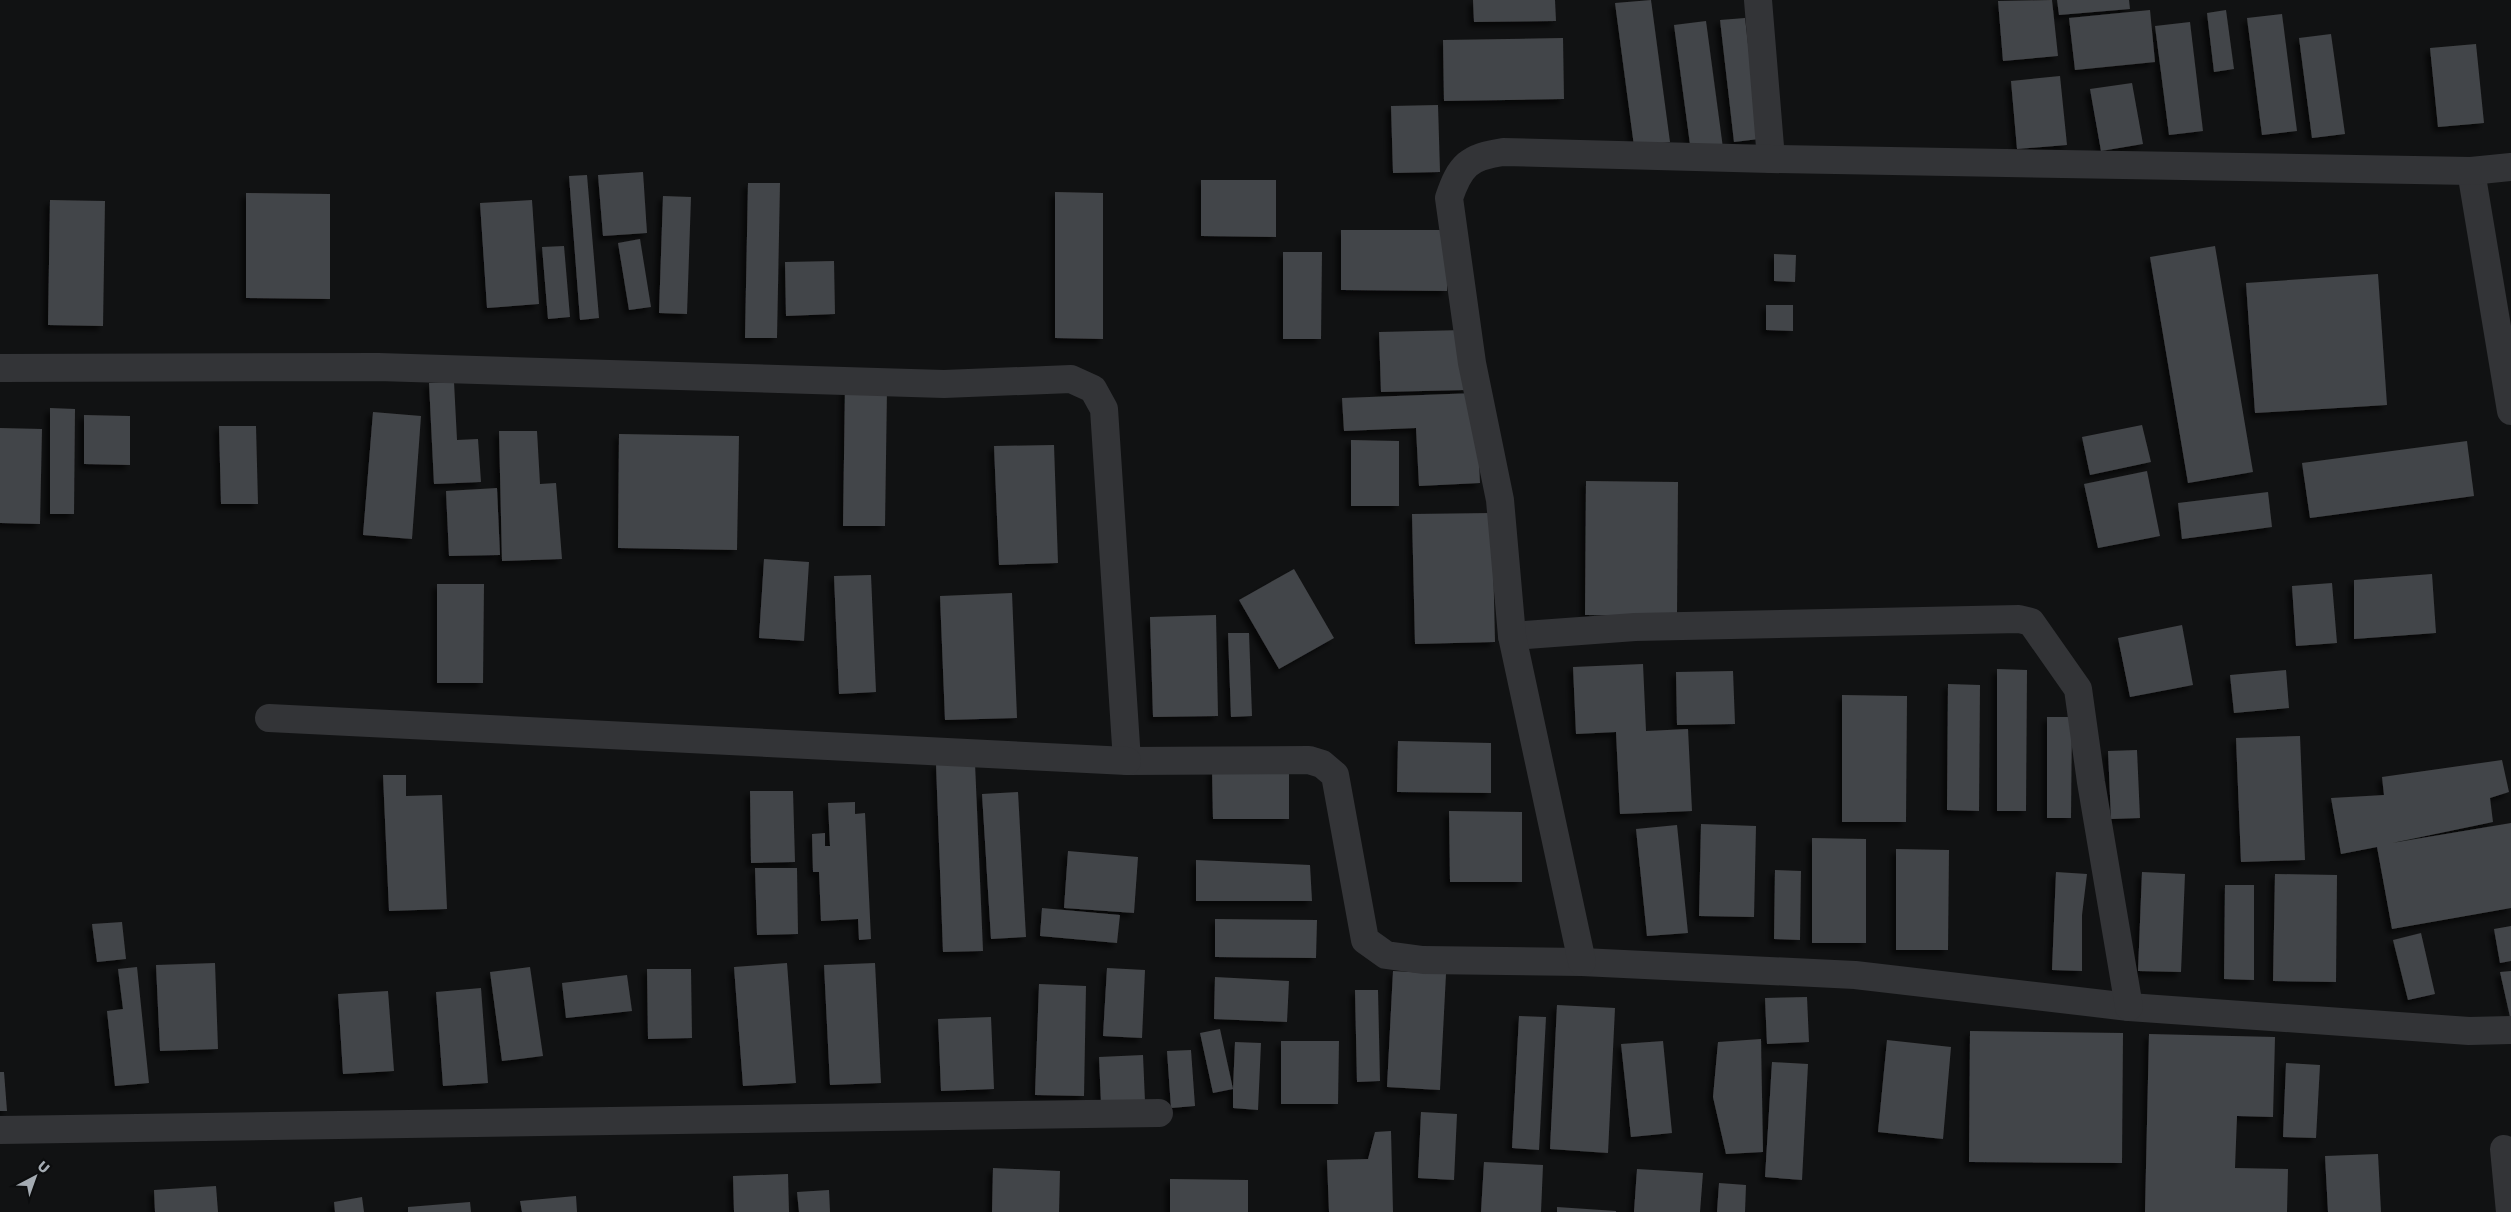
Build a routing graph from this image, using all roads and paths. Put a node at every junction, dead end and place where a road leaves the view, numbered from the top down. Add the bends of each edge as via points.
1 (1758, 0) edge
2 (1771, 159) junction
3 (2511, 167) edge
4 (2471, 171) junction
5 (0, 368) edge
6 (2511, 411) edge
7 (1512, 636) junction
8 (269, 718) dead end
9 (1127, 761) junction
10 (1582, 962) junction
11 (2129, 1007) junction
12 (2511, 1030) edge
13 (1159, 1112) dead end
14 (0, 1130) edge
15 (2504, 1150) dead end
16 (2510, 1212) edge

1 - 2 street
2 - 4 street
2 - 7 street via 1503,152 1481,155 1465,165 1455,180 1449,198 1472,363 1500,500
3 - 4 street
4 - 6 street
5 - 9 street via 378,367 944,384 1071,379 1093,389 1104,409
7 - 10 street
7 - 11 street via 1635,627 2019,619 2031,622 2078,690 2090,782
8 - 9 street
9 - 10 street via 1309,760 1322,764 1335,775 1365,940 1386,955 1424,960
10 - 11 street via 1855,976
11 - 12 street via 2469,1031
13 - 14 street
15 - 16 street

